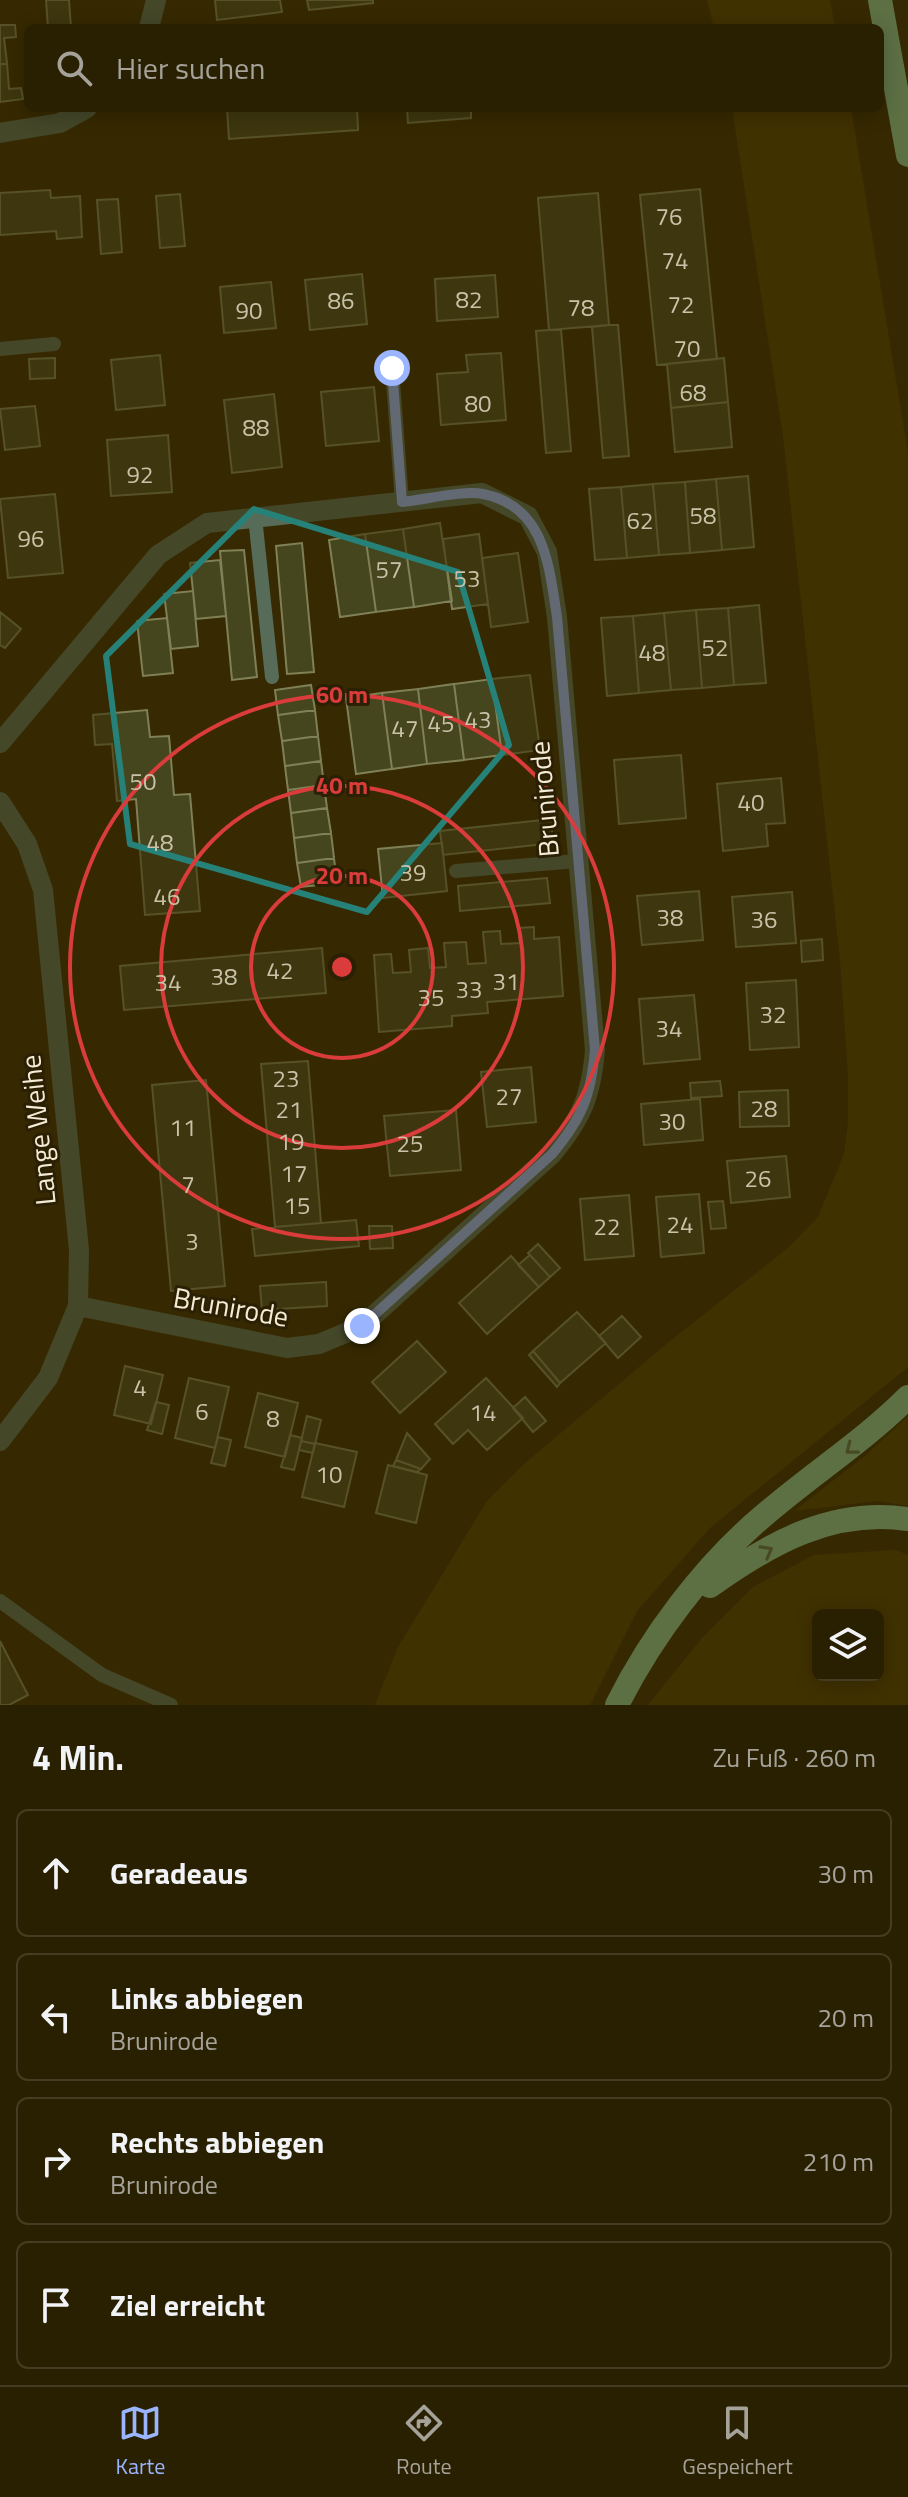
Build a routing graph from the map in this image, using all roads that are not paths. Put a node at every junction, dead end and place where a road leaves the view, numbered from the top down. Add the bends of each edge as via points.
1 (156, 0) edge
2 (880, 0) edge
3 (150, 24) edge
4 (80, 112) edge
5 (0, 133) edge
6 (908, 155) edge
7 (54, 344) dead end
8 (0, 349) edge
9 (392, 368) dead end
10 (402, 502) junction
11 (255, 517) junction
12 (272, 677) dead end
13 (0, 743) edge
14 (0, 802) edge
15 (577, 861) junction
16 (456, 871) dead end
17 (78, 1306) junction
18 (908, 1397) edge
19 (0, 1441) edge
20 (908, 1519) edge
21 (0, 1601) edge
22 (679, 1609) junction
23 (171, 1705) edge
24 (617, 1705) edge

1 - 3 street
2 - 6 highway
4 - 5 street via 60,123
7 - 8 lane
9 - 10 lane
10 - 11 street, Brunirode
10 - 15 street, Brunirode via 482,493 528,516 547,552
11 - 12 lane
11 - 13 street, Brunirode via 207,523 158,555
14 - 17 street, Lange Weihe via 27,844 43,890 79,1250
15 - 16 lane
15 - 17 street, Brunirode via 595,1050 592,1088 576,1125 552,1154 362,1326 319,1344 287,1348
17 - 19 street, Lange Weihe via 48,1378
18 -> 22 highway via 856,1445 761,1518
22 -> 20 highway via 734,1569 833,1520 877,1514
21 - 23 lane via 102,1675
22 - 24 highway

